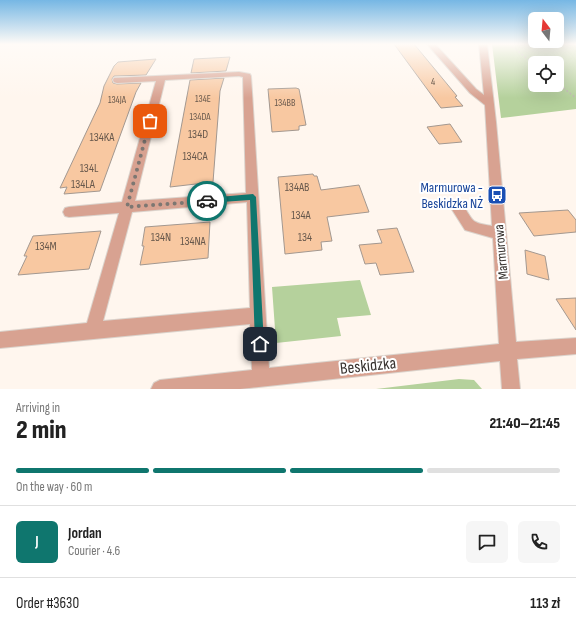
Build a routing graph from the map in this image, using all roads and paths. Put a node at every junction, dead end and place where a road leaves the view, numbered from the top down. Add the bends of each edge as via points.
1 (447, 62) edge
2 (485, 62) edge
3 (161, 78) junction
4 (117, 80) dead end
5 (564, 89) edge
6 (576, 98) edge
7 (489, 104) junction
8 (253, 197) junction
9 (127, 207) junction
10 (457, 208) dead end
11 (69, 212) dead end
12 (500, 234) junction
13 (258, 315) junction
14 (93, 330) junction
15 (0, 340) edge
16 (576, 346) edge
17 (508, 352) junction
18 (261, 378) junction
19 (160, 389) edge
20 (511, 389) edge

1 - 7 street via 473,91
2 - 7 street, Marmurowa
3 - 4 street
3 - 8 street via 239,74 247,76
3 - 9 street
5 - 6 path
7 - 12 street, Marmurowa
8 - 9 street
8 - 13 street
9 - 11 street
9 - 14 street
10 - 12 street via 470,226
12 - 17 street, Marmurowa
13 - 14 street
13 - 18 street
14 - 15 street
16 - 17 street, Beskidzka
17 - 18 street, Beskidzka
17 - 20 street, Marmurowa
18 - 19 street, Beskidzka

